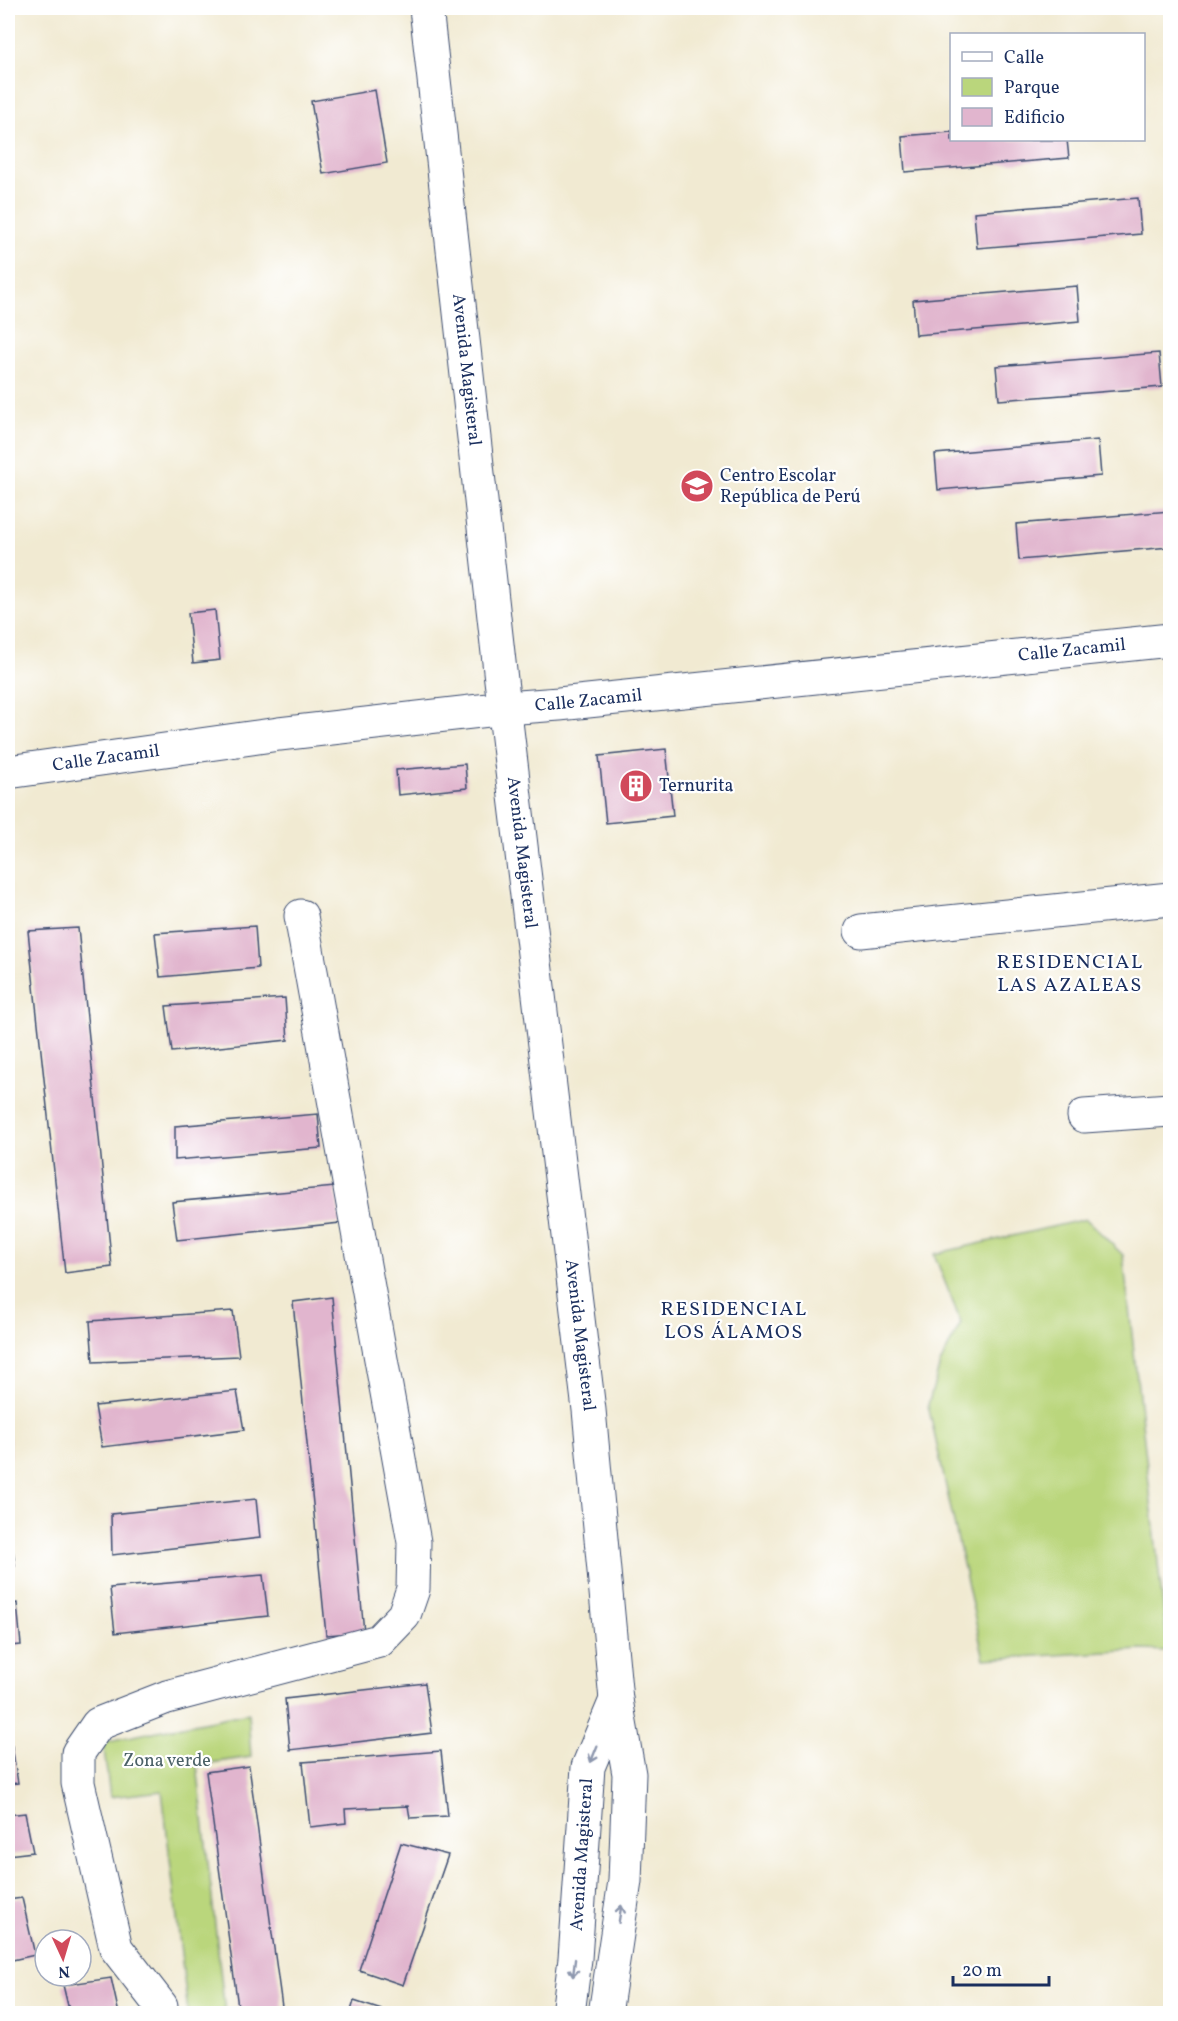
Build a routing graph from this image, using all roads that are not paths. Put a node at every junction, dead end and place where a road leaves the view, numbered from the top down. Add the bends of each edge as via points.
1 (426, 8) edge
2 (1170, 640) edge
3 (506, 708) junction
4 (8, 772) edge
5 (1170, 899) edge
6 (301, 916) dead end
7 (861, 931) dead end
8 (1170, 1110) edge
9 (1084, 1116) dead end
10 (616, 1700) junction
11 (161, 2013) edge
12 (568, 2013) edge
13 (605, 2013) edge

1 - 3 street, Avenida Magisteral
2 - 3 street, Calle Zacamil
3 - 4 street, Calle Zacamil via 279,734
3 - 10 street, Avenida Magisteral via 589,1410
5 - 7 street
6 - 11 street via 414,1542 413,1589 404,1615 379,1641 166,1697 98,1724 78,1753 78,1783 116,1948 161,2006
8 - 9 street
10 -> 12 street, Avenida Magisteral via 588,1767
13 -> 10 street, Avenida Magisteral via 625,1881 629,1774

